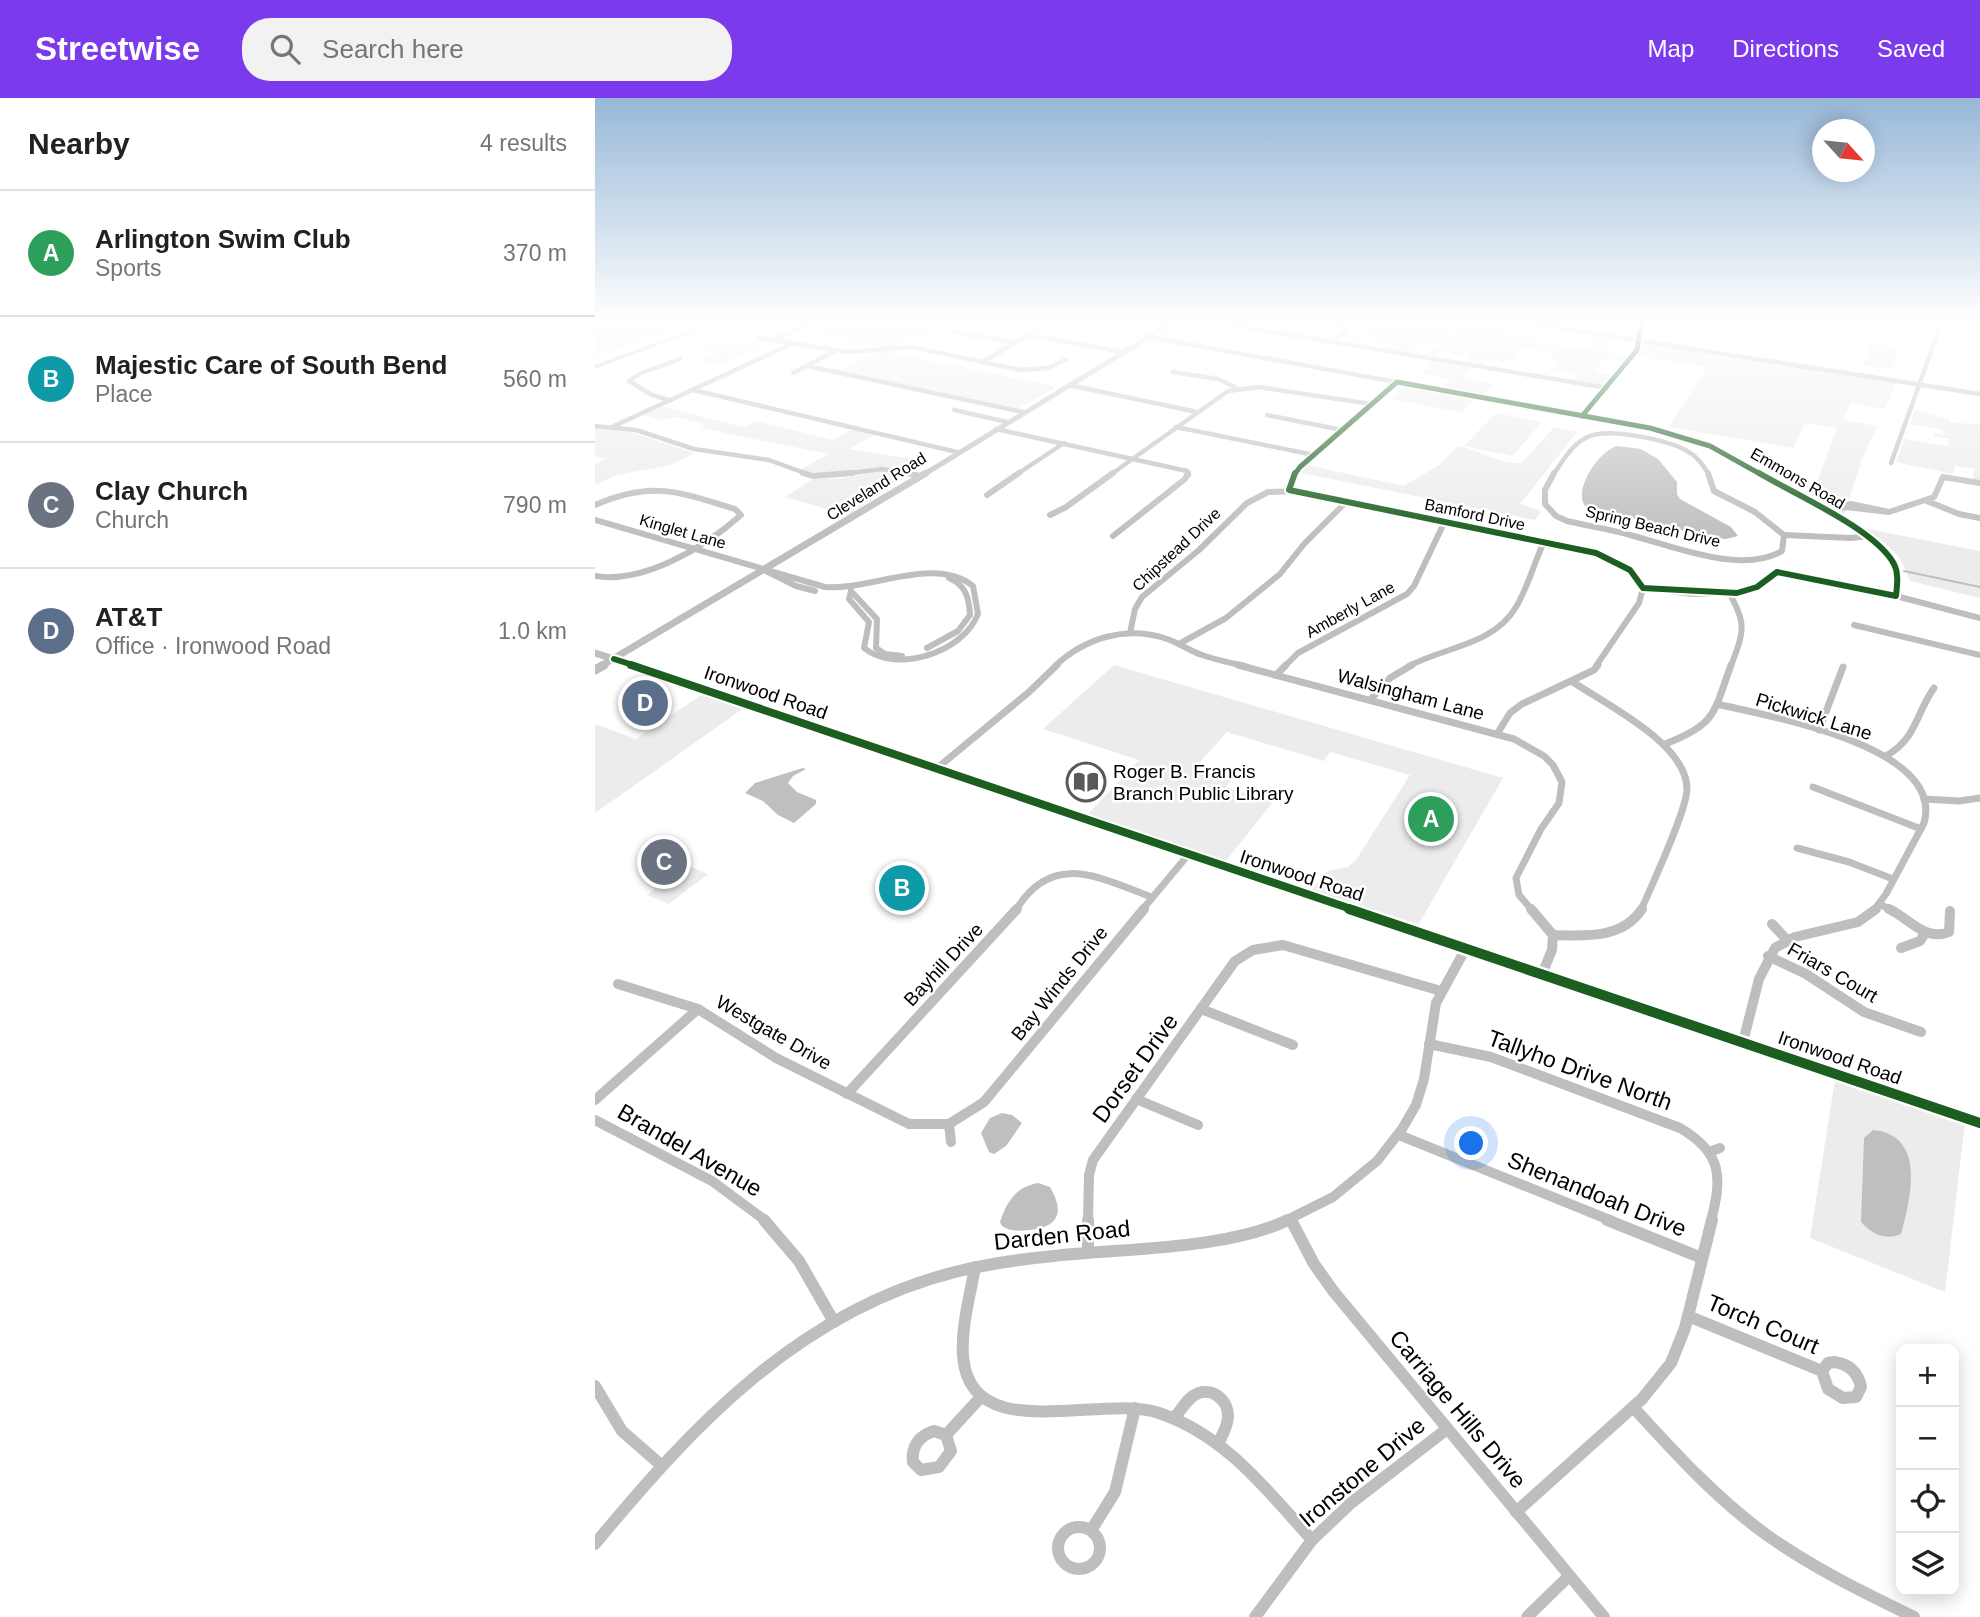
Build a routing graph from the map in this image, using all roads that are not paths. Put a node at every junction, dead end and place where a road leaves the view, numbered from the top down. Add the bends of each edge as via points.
1 (656, 395) edge
2 (682, 395) edge
3 (714, 395) edge
4 (943, 395) edge
5 (1052, 395) edge
6 (1116, 395) edge
7 (1221, 395) edge
8 (1311, 395) edge
9 (1382, 395) edge
10 (1467, 395) edge
11 (1602, 395) edge
12 (1917, 395) edge
13 (670, 400) junction
14 (1371, 404) junction
15 (954, 410) dead end
16 (1023, 412) junction
17 (1197, 412) junction
18 (1268, 415) dead end
19 (1583, 416) junction
20 (1007, 422) junction
21 (595, 426) edge
22 (614, 426) junction
23 (1176, 427) junction
24 (1647, 427) junction
25 (996, 429) junction
26 (1342, 430) junction
27 (1641, 438) junction
28 (1064, 443) junction
29 (957, 452) junction
30 (1314, 455) junction
31 (1133, 458) junction
32 (1891, 463) dead end
33 (920, 476) junction
34 (1980, 483) edge
35 (1289, 490) junction
36 (987, 495) dead end
37 (1927, 501) junction
38 (1346, 502) junction
39 (595, 505) edge
40 (1824, 509) junction
41 (1050, 516) dead end
42 (1980, 518) edge
43 (595, 520) edge
44 (1445, 521) junction
45 (1867, 534) junction
46 (1784, 535) junction
47 (1113, 536) dead end
48 (1544, 542) junction
49 (691, 547) junction
50 (764, 569) junction
51 (595, 576) edge
52 (1643, 589) junction
53 (851, 591) junction
54 (1729, 593) junction
55 (1896, 596) junction
56 (1980, 618) edge
57 (1854, 625) dead end
58 (1130, 633) junction
59 (1179, 644) junction
60 (595, 653) edge
61 (1980, 655) edge
62 (614, 659) junction
63 (1843, 667) dead end
64 (595, 670) edge
65 (1276, 675) junction
66 (1573, 682) junction
67 (1934, 688) dead end
68 (1371, 699) junction
69 (1717, 704) junction
70 (1819, 730) junction
71 (1497, 734) junction
72 (1665, 744) junction
73 (1886, 756) junction
74 (936, 769) junction
75 (1813, 787) dead end
76 (1980, 798) edge
77 (1924, 799) junction
78 (1921, 829) junction
79 (1797, 848) dead end
80 (1188, 855) junction
81 (1893, 879) junction
82 (1152, 897) junction
83 (1879, 904) junction
84 (1950, 911) dead end
85 (1772, 923) dead end
86 (1925, 933) junction
87 (1553, 935) junction
88 (1787, 940) junction
89 (1466, 948) junction
90 (1901, 948) dead end
91 (1768, 956) junction
92 (1542, 974) junction
93 (618, 985) dead end
94 (1441, 991) junction
95 (698, 1009) junction
96 (1201, 1009) junction
97 (1921, 1032) dead end
98 (1743, 1042) junction
99 (1429, 1044) junction
100 (1293, 1045) dead end
101 (846, 1094) junction
102 (1136, 1099) junction
103 (595, 1100) edge
104 (595, 1120) edge
105 (949, 1124) junction
106 (1980, 1124) edge
107 (1198, 1125) dead end
108 (1399, 1135) junction
109 (951, 1142) dead end
110 (1291, 1220) junction
111 (1088, 1252) junction
112 (1702, 1258) junction
113 (975, 1267) junction
114 (1688, 1316) junction
115 (834, 1322) junction
116 (1822, 1371) dead end
117 (595, 1385) edge
118 (980, 1398) junction
119 (1135, 1408) junction
120 (1633, 1408) junction
121 (1175, 1417) junction
122 (1447, 1429) junction
123 (946, 1435) dead end
124 (1219, 1442) junction
125 (661, 1465) junction
126 (1516, 1512) junction
127 (1092, 1529) dead end
128 (1311, 1540) junction
129 (595, 1544) edge
130 (1569, 1576) junction
131 (1255, 1617) edge
132 (1527, 1617) edge
133 (1604, 1617) edge
134 (1914, 1617) edge

1 - 13 street
2 - 13 street
3 - 29 street
4 - 16 street
5 - 16 main road, Cleveland Road
6 - 17 street
7 - 17 street
8 - 14 street
9 - 14 street
10 - 19 street, Emmons Road
11 - 19 street
12 - 32 street
13 - 22 street
14 - 26 street
15 - 20 street
16 - 20 main road, Cleveland Road
17 - 23 street
18 - 26 street
19 - 24 street, Emmons Road
20 - 25 main road, Cleveland Road
21 - 22 street
22 - 33 street via 694,449 769,460 813,476 881,469
23 - 30 street
23 - 31 street
24 - 27 street
24 - 40 street, Emmons Road via 1724,452
25 - 28 street
25 - 29 main road, Cleveland Road
26 - 30 street
27 - 46 street via 1691,453 1709,474 1714,491 1755,512
27 - 46 street, Spring Beach Drive via 1601,433 1580,440 1544,487 1543,497 1555,516 1683,551 1759,561 1781,552
28 - 31 street
28 - 36 street
29 - 33 main road, Cleveland Road
30 - 35 street via 1295,473
31 - 41 street
31 - 47 street via 1189,473
33 - 50 main road, Cleveland Road
34 - 37 street via 1946,477 1937,495
35 - 38 street, Bamford Drive
35 - 58 street, Chipstead Drive via 1253,499 1151,588 1137,605
37 - 40 street via 1889,512
37 - 42 street
38 - 44 street, Bamford Drive
38 - 59 street via 1280,574 1226,618
39 - 49 street via 619,493 662,488 735,509 741,515
40 - 45 street, Emmons Road
43 - 49 street, Kinglet Lane
44 - 48 street, Bamford Drive
44 - 65 street, Amberly Lane via 1407,594 1298,653
45 - 46 street via 1841,538
45 - 55 street, Emmons Road via 1894,564
48 - 52 street, Bamford Drive via 1612,559 1632,571
48 - 68 street via 1523,597 1501,626 1401,670
49 - 50 street, Kinglet Lane
49 - 51 street via 629,578
50 - 53 street via 809,590
50 - 53 street via 831,588 954,574 973,586 978,613 970,629 943,647 914,659 885,660 864,648 869,622 852,605
50 - 62 main road, Cleveland Road
52 - 54 street
52 - 66 street via 1639,603 1600,663
53 - 53 street via 950,578 963,584 970,611 963,627 951,636 917,653 890,655 876,649 877,618
54 - 55 street via 1757,587 1777,572
54 - 69 street via 1741,613 1744,631
55 - 56 street
57 - 61 street
58 - 59 street, Walsingham Lane
58 - 74 street via 1103,637 1077,648
59 - 65 street, Walsingham Lane
60 - 62 main road, Ironwood Road
62 - 64 main road, Cleveland Road
62 - 74 street, Ironwood Road
63 - 70 street
65 - 68 street, Walsingham Lane
66 - 71 street via 1522,704
66 - 72 street
67 - 73 street via 1907,745
68 - 71 street, Walsingham Lane
69 - 70 street, Pickwick Lane
69 - 72 street via 1701,729
70 - 73 street, Pickwick Lane
71 - 87 street, Walsingham Lane via 1537,750 1560,777 1561,799 1519,869 1516,887 1523,902
72 - 87 street via 1682,768 1687,795 1639,915 1605,934
73 - 77 street, Pickwick Lane via 1911,778
74 - 80 street, Ironwood Road
75 - 78 street
76 - 77 street
77 - 78 street
78 - 81 street
79 - 81 street
80 - 82 street, Bay Winds Drive
80 - 89 street, Ironwood Road
81 - 83 street
82 - 101 street, Bayhill Drive via 1097,875 1072,872 1049,877 1030,890 1014,913
82 - 105 street, Bay Winds Drive via 983,1102
83 - 86 street
83 - 88 street via 1849,926
84 - 86 street via 1949,932 1938,936
85 - 88 street
86 - 90 street via 1920,941
87 - 92 street
88 - 91 street
89 - 92 street, Ironwood Road
89 - 94 street, Darden Road
91 - 97 street, Friars Court via 1806,974 1864,1012
91 - 98 street
92 - 98 street, Ironwood Road
93 - 95 street, Westgate Drive
94 - 96 street, Dorset Drive via 1295,947 1261,943 1235,961
94 - 99 street, Darden Road
95 - 101 street, Westgate Drive via 776,1058
95 - 103 street
96 - 100 street
96 - 102 street, Dorset Drive
98 - 106 street, Ironwood Road
99 - 108 street, Darden Road via 1420,1090
99 - 112 street, Tallyho Drive North via 1491,1057 1668,1122 1714,1150 1720,1185
101 - 105 street, Westgate Drive via 909,1124
102 - 107 street
102 - 111 street, Dorset Drive via 1090,1168
104 - 115 street, Brandel Avenue via 727,1190 760,1214 804,1267
105 - 109 street
108 - 110 street, Darden Road via 1343,1192
108 - 112 street, Shenandoah Drive
110 - 111 street, Darden Road via 1206,1243
110 - 122 street, Carriage Hills Drive via 1334,1292
111 - 113 street, Darden Road
112 - 114 street
113 - 115 street, Darden Road via 907,1288
113 - 118 street via 962,1358 967,1380
114 - 116 street, Torch Court
114 - 120 street via 1671,1363
115 - 125 street, Darden Road via 740,1388
117 - 125 street via 627,1440
118 - 119 street via 1017,1412
118 - 123 street
119 - 121 street
119 - 127 street via 1115,1492
120 - 126 street
120 - 134 street via 1700,1478 1764,1533 1842,1582
121 - 124 street
121 - 124 street via 1193,1396 1216,1394 1228,1411
122 - 126 street, Carriage Hills Drive
122 - 128 street, Ironstone Drive
124 - 128 street
125 - 129 street, Darden Road
126 - 130 street, Carriage Hills Drive
128 - 131 street, Ironstone Drive
130 - 132 street
130 - 133 street, Carriage Hills Drive

